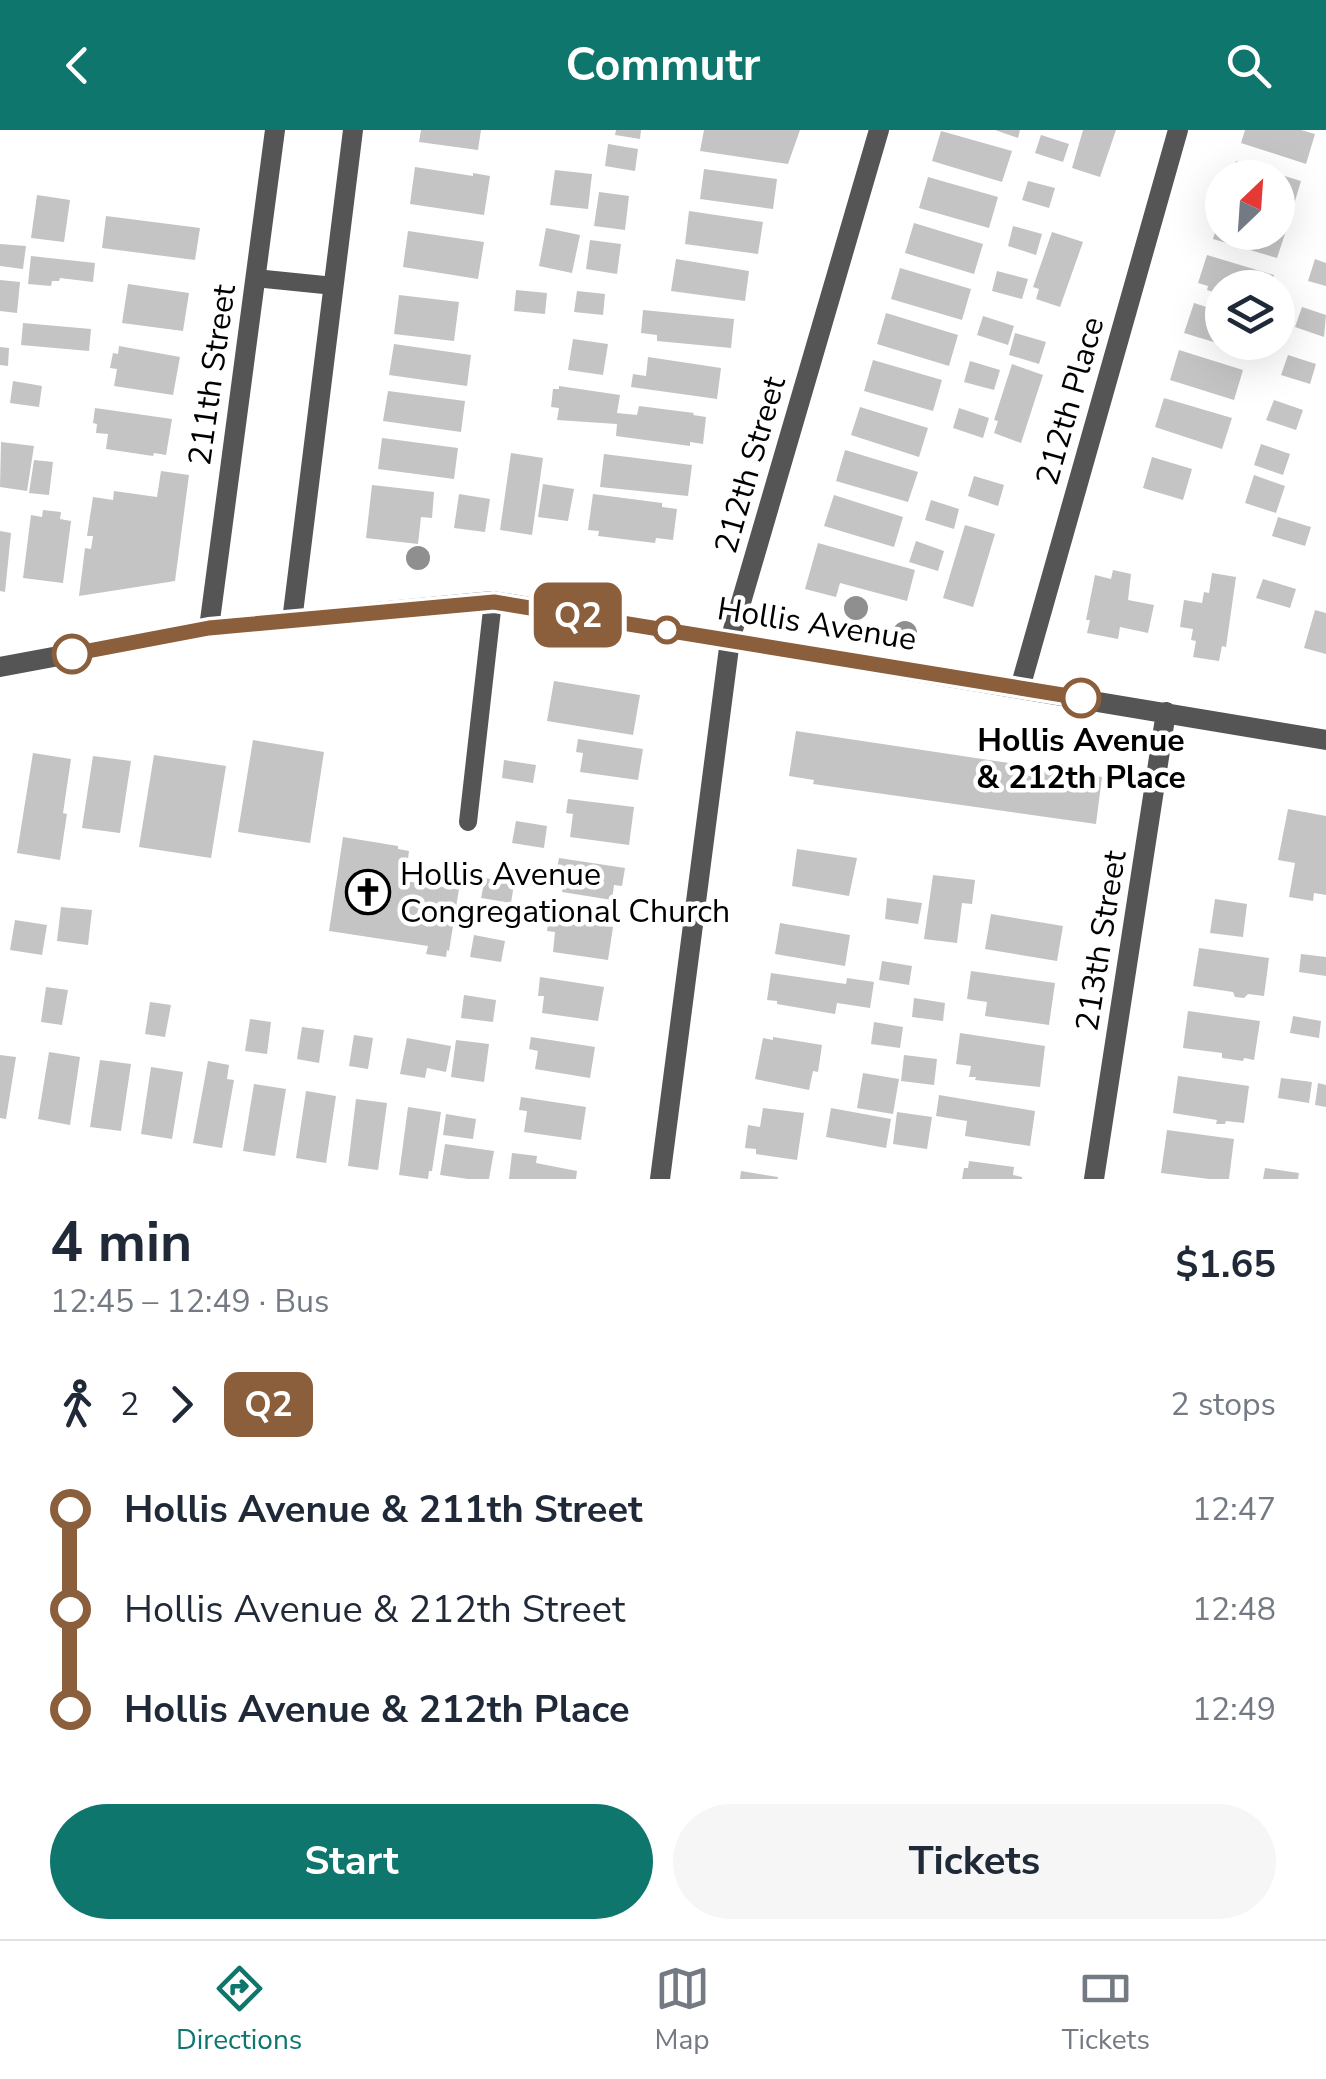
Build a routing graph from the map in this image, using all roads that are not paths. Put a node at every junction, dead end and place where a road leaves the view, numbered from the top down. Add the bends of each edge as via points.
1 (354, 130) edge
2 (878, 130) edge
3 (1178, 130) edge
4 (270, 131) edge
5 (255, 278) junction
6 (334, 286) junction
7 (494, 602) junction
8 (292, 621) junction
9 (209, 628) junction
10 (730, 640) junction
11 (0, 667) edge
12 (1020, 688) junction
13 (1166, 712) junction
14 (1326, 740) edge
15 (468, 822) dead end
16 (660, 1179) edge
17 (1094, 1179) edge

1 - 6 street
2 - 10 street, 212th Street
3 - 12 street, 212th Place
4 - 5 street, 211th Street
5 - 6 lane
5 - 9 street, 211th Street
6 - 8 street
7 - 8 street, Hollis Avenue
7 - 10 street, Hollis Avenue
7 - 15 lane
8 - 9 street, Hollis Avenue
9 - 11 street, Hollis Avenue
10 - 12 street, Hollis Avenue
10 - 16 street, 212th Street
12 - 13 street, Hollis Avenue
13 - 14 street, Hollis Avenue
13 - 17 street, 213th Street

